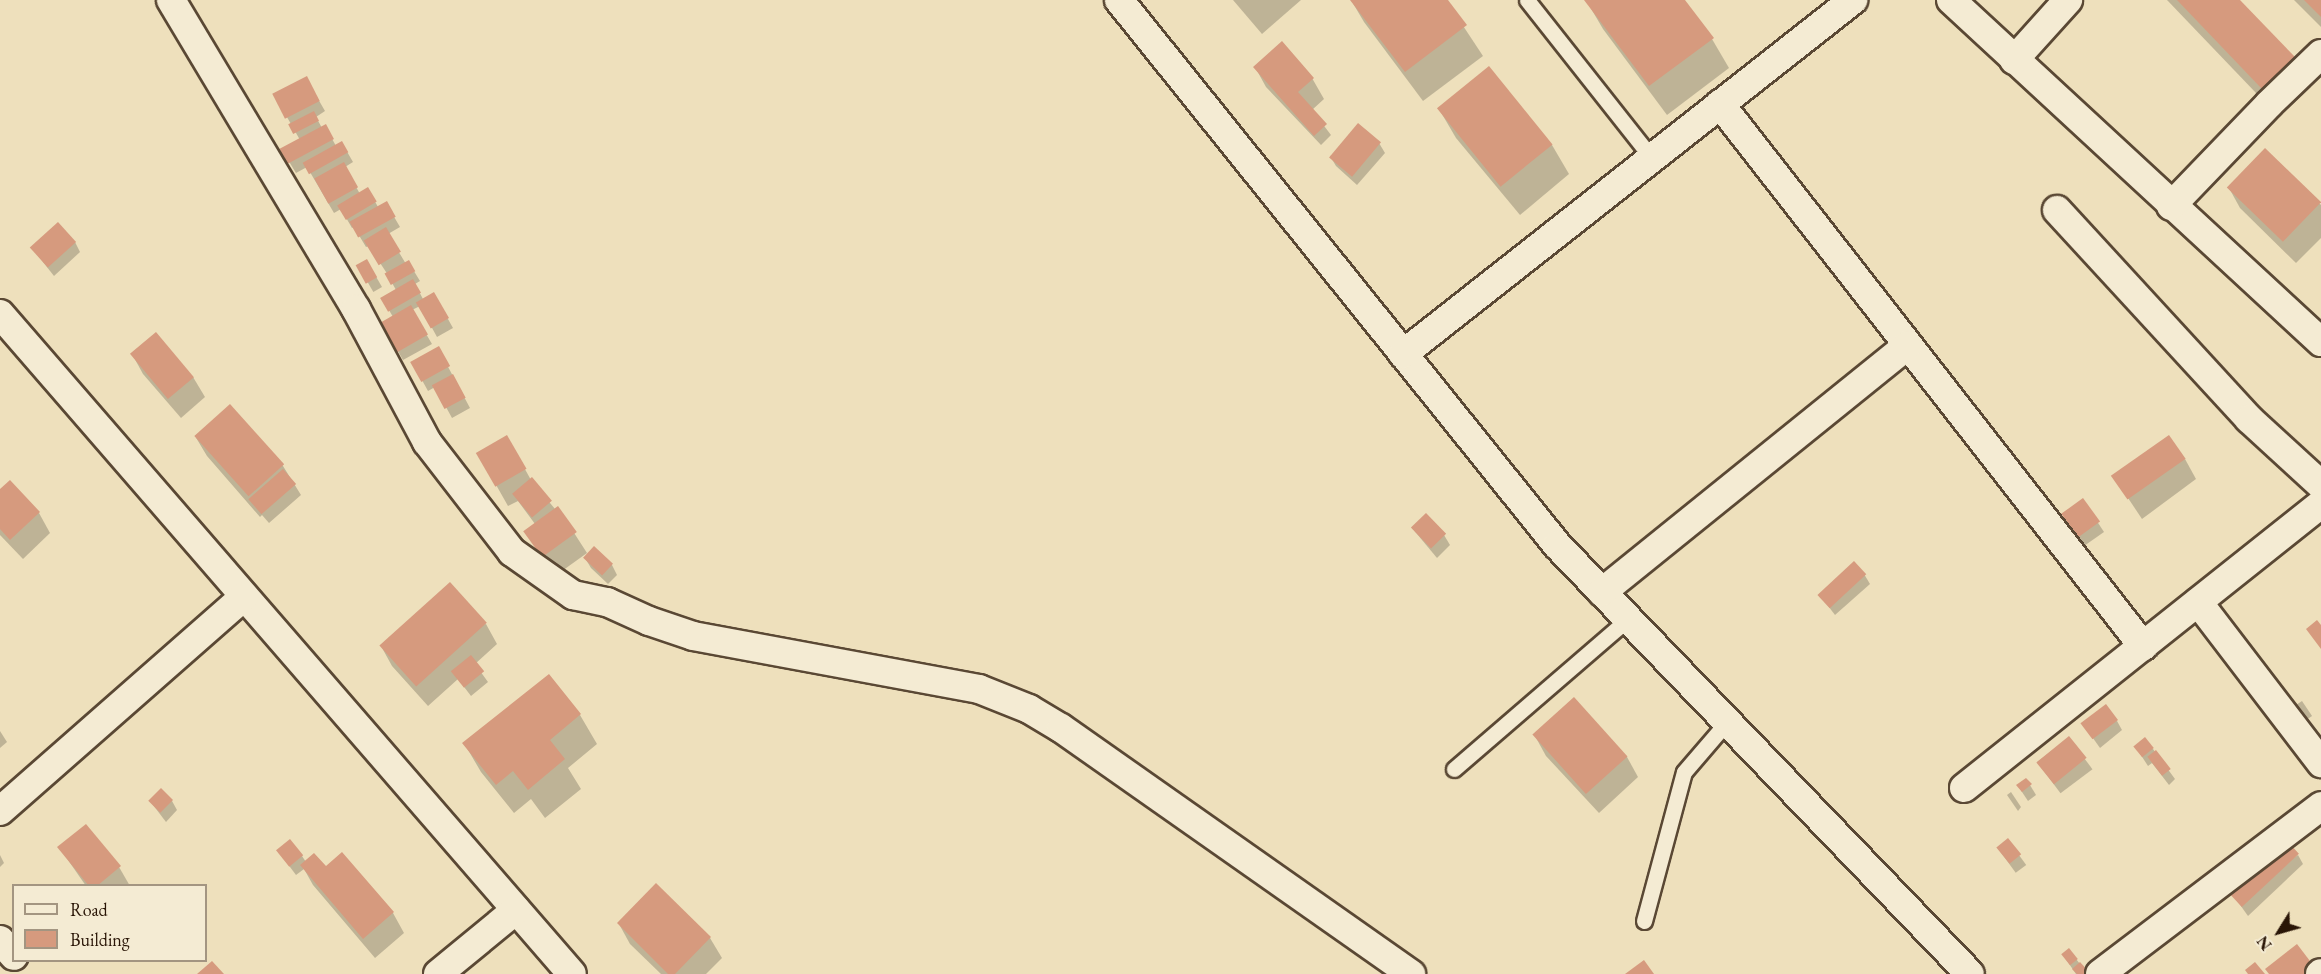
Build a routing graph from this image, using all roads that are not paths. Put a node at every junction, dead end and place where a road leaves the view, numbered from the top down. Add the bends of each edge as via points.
1 (171, 0) edge
2 (1119, 0) edge
3 (1527, 0) edge
4 (1853, 0) edge
5 (1951, 0) edge
6 (2068, 0) edge
7 (2321, 54) edge
8 (2014, 60) junction
9 (1720, 104) junction
10 (1652, 158) junction
11 (2171, 206) junction
12 (2057, 210) dead end
13 (0, 314) edge
14 (2321, 342) edge
15 (1908, 345) junction
16 (1403, 354) junction
17 (2321, 485) edge
18 (2321, 504) edge
19 (1602, 592) junction
20 (244, 597) junction
21 (2198, 602) junction
22 (1628, 619) junction
23 (2143, 646) junction
24 (1727, 722) junction
25 (2321, 763) edge
26 (1454, 769) dead end
27 (1964, 788) dead end
28 (2321, 806) edge
29 (0, 811) edge
30 (516, 910) junction
31 (1644, 921) dead end
32 (0, 940) edge
33 (12, 954) edge
34 (20, 962) edge
35 (29, 974) edge
36 (438, 974) edge
37 (572, 974) edge
38 (1411, 974) edge
39 (1970, 974) edge
40 (2100, 974) edge

1 - 38 street via 356,309 427,442 512,552 573,595 608,602 693,636 979,689 1029,709
2 - 16 street
3 - 10 lane
4 - 9 street
5 - 8 street
6 - 8 street
7 - 11 street
8 - 11 street
9 - 10 street
9 - 15 street
10 - 16 street
11 - 14 street
12 - 17 street via 2249,419
13 - 20 street
15 - 19 street
15 - 23 street
16 - 19 street via 1557,545
18 - 21 street
19 - 22 street
20 - 29 street
20 - 30 street
21 - 23 street
21 - 25 street
22 - 24 street
22 - 26 lane
23 - 27 street
24 - 31 lane via 1684,772
24 - 39 street
28 - 40 street
30 - 36 street
30 - 37 street
32 - 33 street
34 - 35 street

